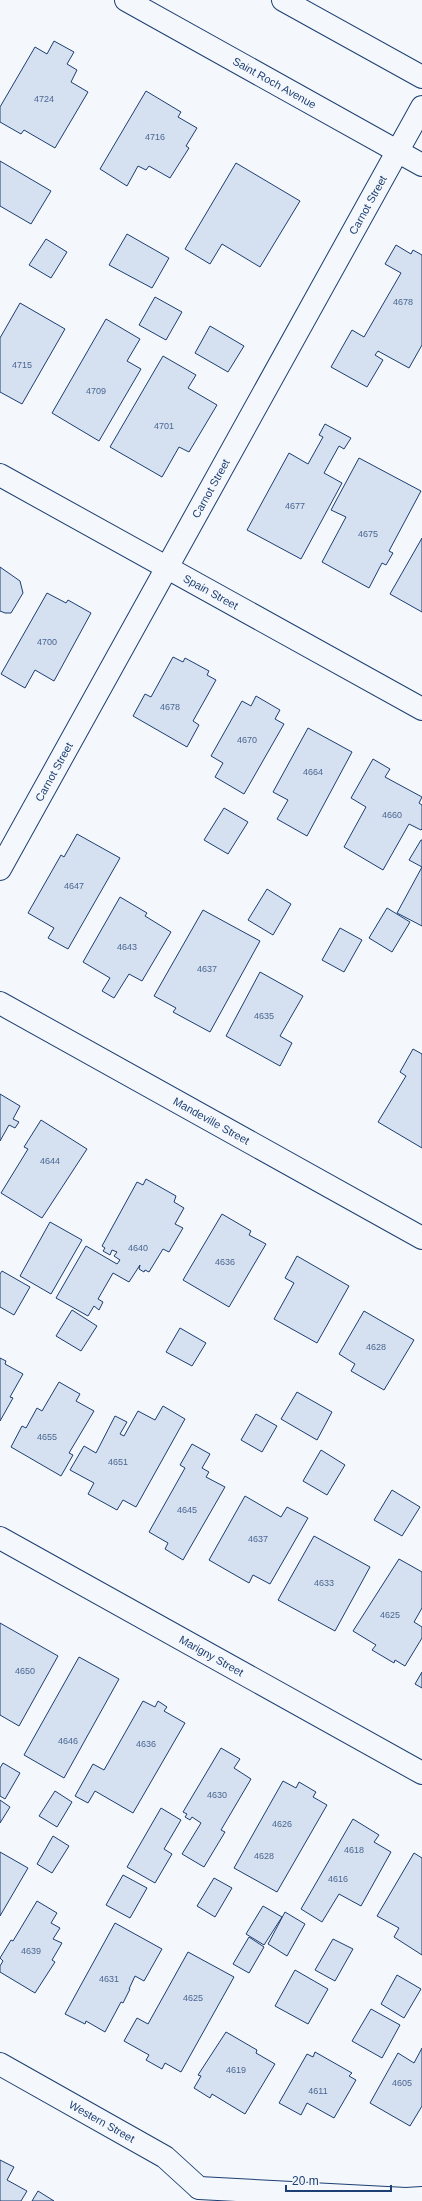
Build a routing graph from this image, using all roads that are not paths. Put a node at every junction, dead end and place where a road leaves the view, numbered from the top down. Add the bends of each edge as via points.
1 (126, 0) edge
2 (283, 0) edge
3 (422, 77) edge
4 (422, 108) edge
5 (398, 152) junction
6 (422, 165) edge
7 (0, 475) edge
8 (167, 568) junction
9 (422, 709) edge
10 (0, 869) edge
11 (0, 1004) edge
12 (422, 1238) edge
13 (0, 1538) edge
14 (422, 1773) edge
15 (0, 2064) edge
16 (195, 2194) edge
17 (422, 2198) edge

1 - 5 street, Saint Roch Avenue
2 - 3 street
4 - 5 street, Carnot Street
5 - 6 street, Saint Roch Avenue
5 - 8 street, Carnot Street
7 - 8 street, Spain Street
8 - 9 street, Spain Street
8 - 10 street, Carnot Street
11 - 12 street, Mandeville Street
13 - 14 street, Marigny Street
15 - 16 street, Western Street via 165,2157
16 - 17 street

